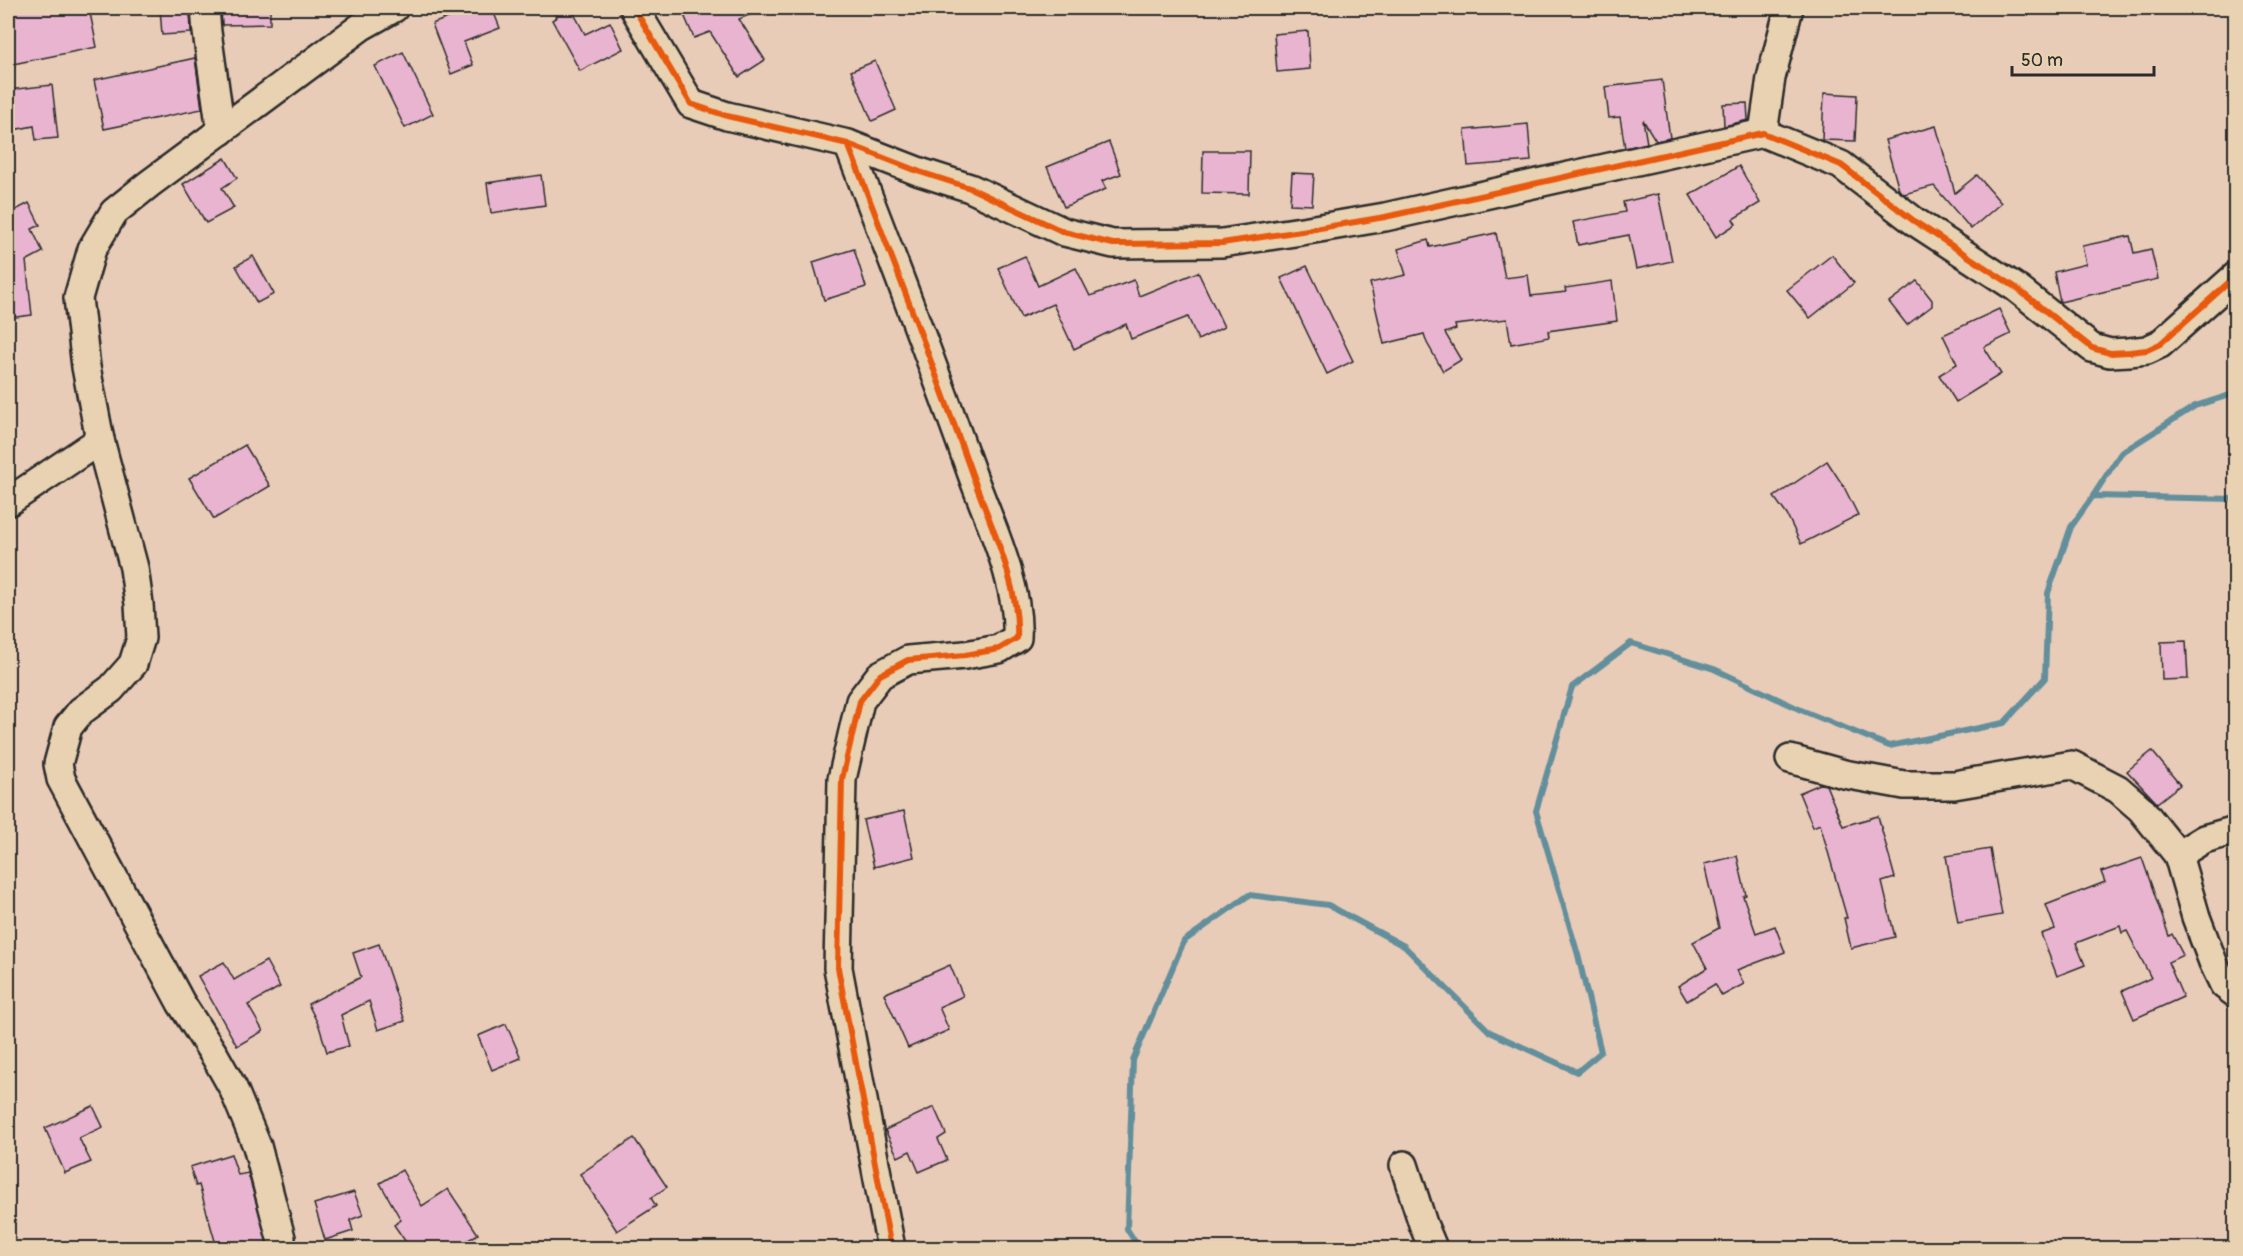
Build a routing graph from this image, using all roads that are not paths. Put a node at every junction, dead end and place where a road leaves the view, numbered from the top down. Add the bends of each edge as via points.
1 (205, 8) edge
2 (394, 8) edge
3 (634, 8) edge
4 (1789, 8) edge
5 (221, 131) junction
6 (1763, 133) junction
7 (848, 144) junction
8 (2235, 276) edge
9 (100, 440) junction
10 (8, 502) edge
11 (1790, 759) dead end
12 (2235, 830) edge
13 (2178, 855) junction
14 (2235, 994) edge
15 (1404, 1165) dead end
16 (281, 1239) dead end
17 (891, 1248) edge
18 (1434, 1248) edge

1 - 5 street
2 - 5 street via 362,26
3 - 7 street via 691,104
4 - 6 street
5 - 9 street via 114,212 92,249 78,298
6 - 7 street via 1385,217 1222,243 1113,244 1064,232 970,188
6 - 8 street via 1841,165 1914,221 2015,287 2092,348 2110,353 2129,352 2160,344
7 - 17 street via 924,339 1005,566 1018,618 1017,638 999,649 908,660 880,675 860,701 842,778 838,968
9 - 10 street
9 - 16 street via 134,568 141,638 133,664 111,689 81,711 69,728 58,764 62,779 181,1003 232,1088 257,1146
11 - 13 street via 1904,785 1954,784 2072,765 2118,789 2141,808
12 - 13 street via 2204,839
13 - 14 street via 2213,962 2224,986
15 - 18 street

